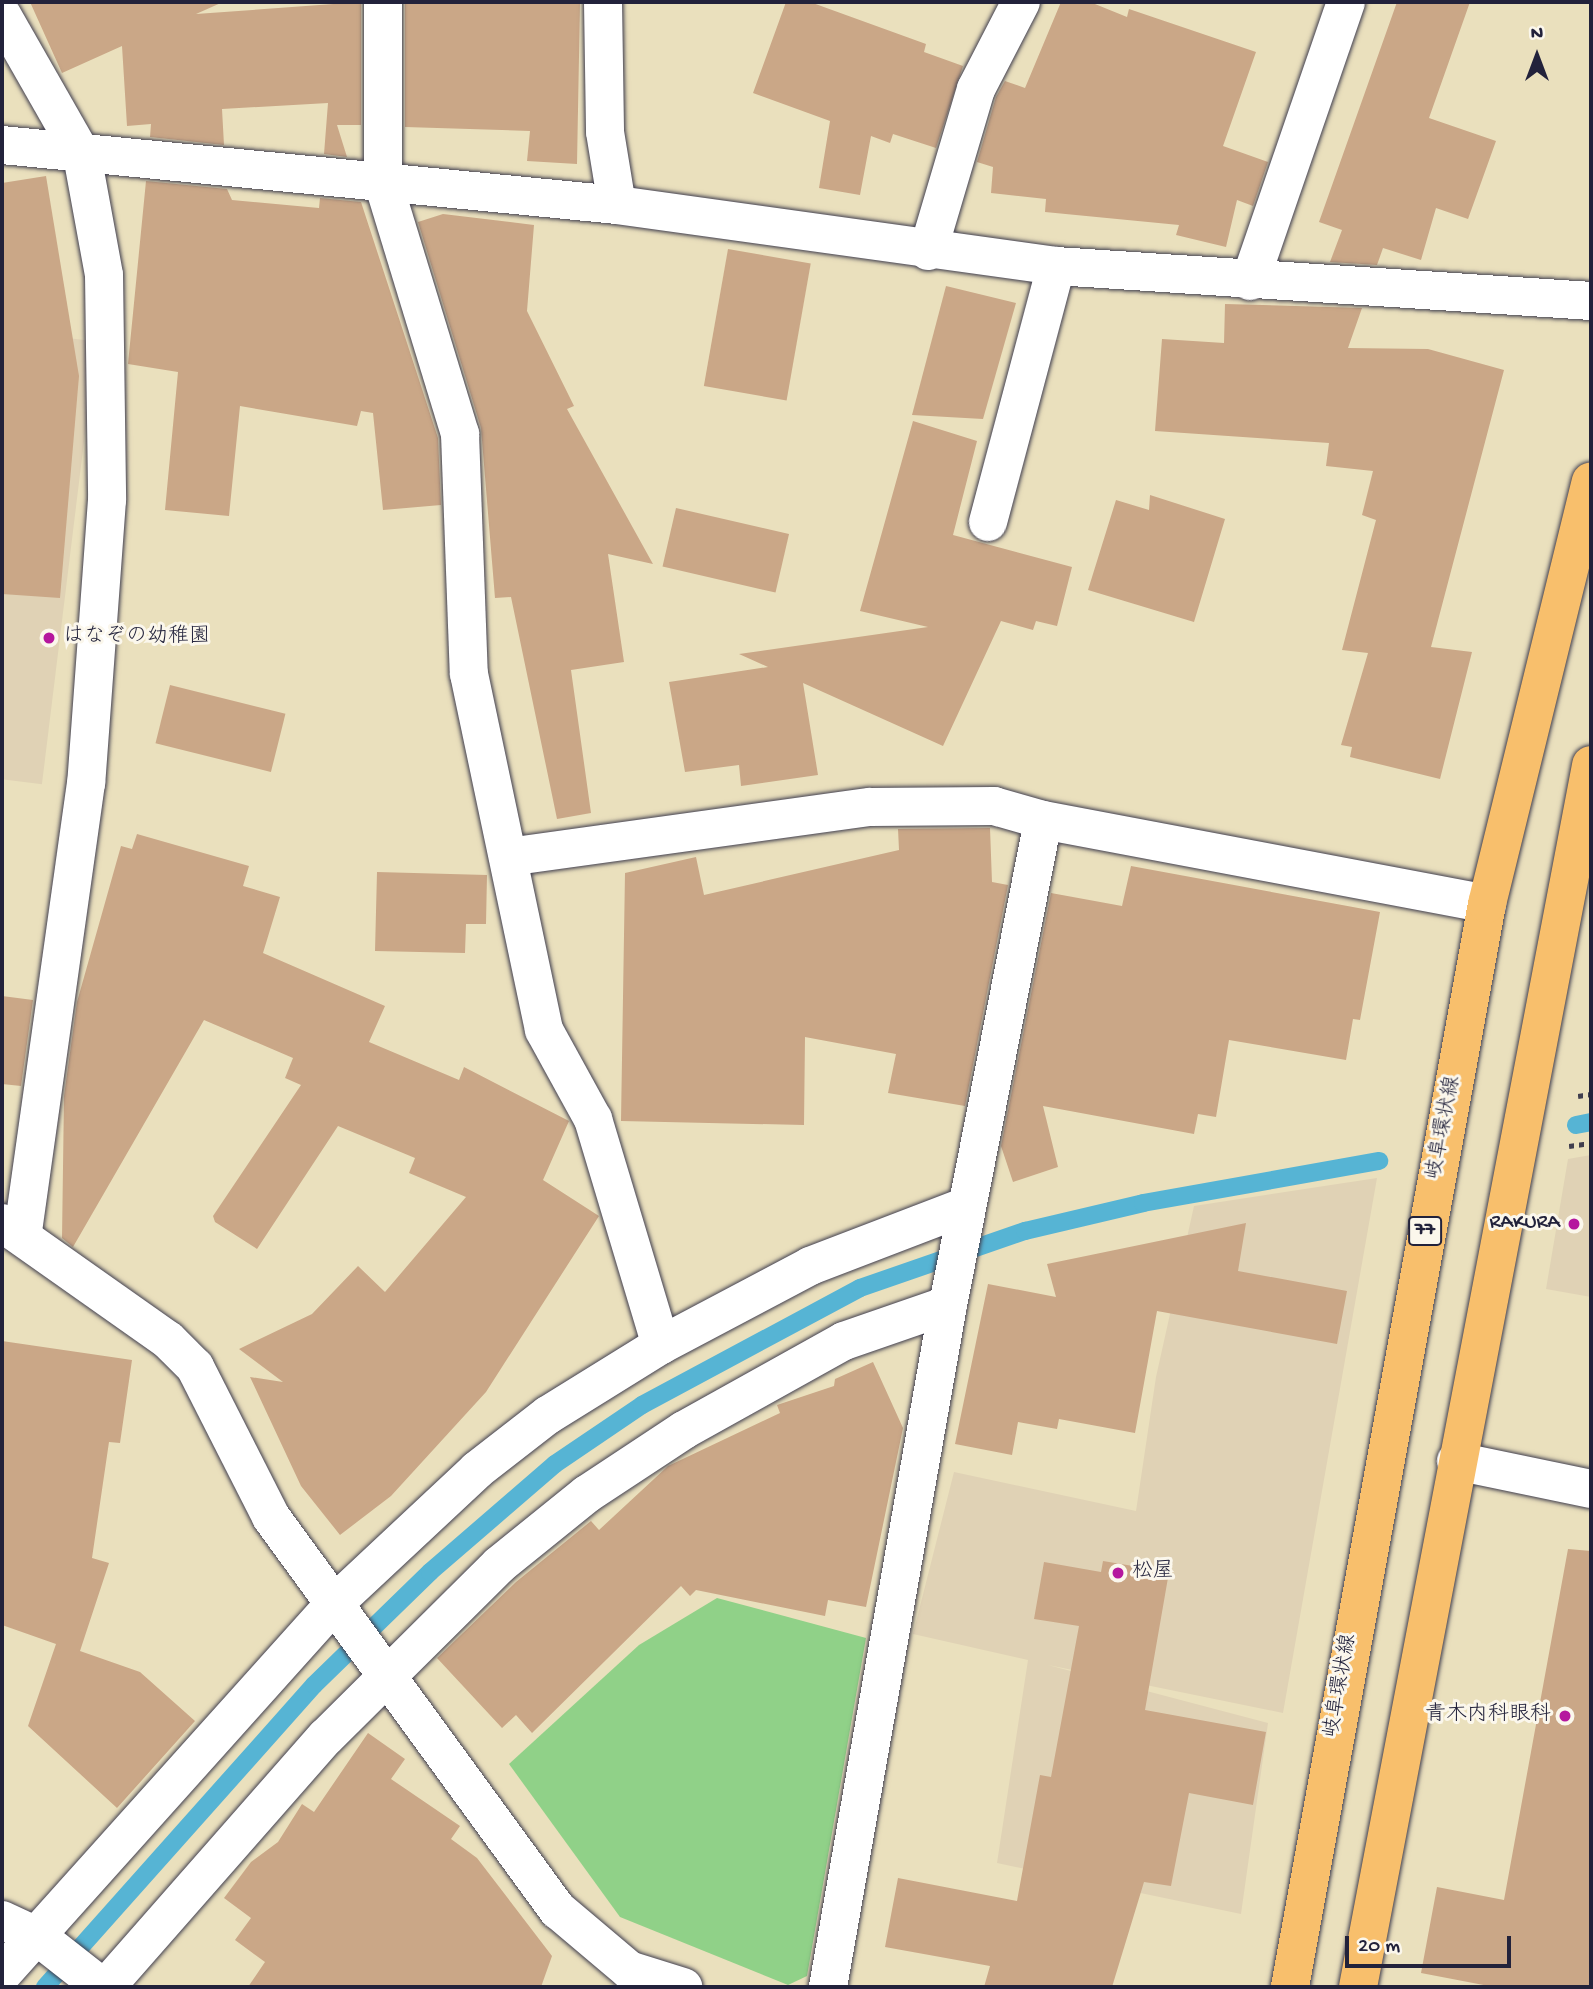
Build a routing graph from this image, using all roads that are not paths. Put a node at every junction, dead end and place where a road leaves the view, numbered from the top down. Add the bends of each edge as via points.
1 (383, 2) edge
2 (603, 2) edge
3 (1021, 2) edge
4 (1346, 2) edge
5 (2, 15) edge
6 (2, 145) edge
7 (82, 155) junction
8 (383, 182) junction
9 (617, 205) junction
10 (928, 251) junction
11 (1056, 266) junction
12 (1250, 281) junction
13 (1591, 301) edge
14 (1591, 482) edge
15 (988, 522) dead end
16 (1591, 765) edge
17 (1043, 820) junction
18 (508, 857) junction
19 (1487, 904) junction
20 (964, 1217) junction
21 (12, 1228) edge
22 (950, 1291) junction
23 (660, 1345) junction
24 (1456, 1461) junction
25 (1591, 1489) edge
26 (341, 1612) junction
27 (384, 1666) junction
28 (2, 1920) edge
29 (43, 1941) junction
30 (2, 1975) edge
31 (100, 1984) edge
32 (683, 1987) edge
33 (828, 1987) edge
34 (1290, 1987) edge
35 (1358, 1987) edge

1 - 8 street
2 - 9 street via 605,132
3 - 10 street via 976,89
4 - 12 street
5 - 7 street
6 - 7 street
7 - 8 street
7 - 21 street via 104,275 107,500 86,783
8 - 9 street
8 - 18 street via 460,434 469,674
9 - 10 street
10 - 11 street
11 - 12 street
11 - 15 street
12 - 13 street
14 - 19 main road, 岐阜環状線 / 77
16 - 24 main road
17 - 18 street via 994,806 870,807
17 - 19 street
17 - 20 street
18 - 23 street via 544,1030 593,1119
19 - 34 main road, 岐阜環状線 / 77
20 - 22 street
20 - 23 street via 810,1266
21 - 26 street via 168,1340 195,1367 271,1517
22 - 27 street via 844,1341 673,1437 587,1494
22 - 33 street
23 - 26 street via 548,1415 477,1470
24 - 25 street
24 - 35 main road
26 - 27 street
26 - 29 street
27 - 31 street
27 - 32 street via 558,1910 629,1970
28 - 29 street
29 - 30 street
29 - 31 street

